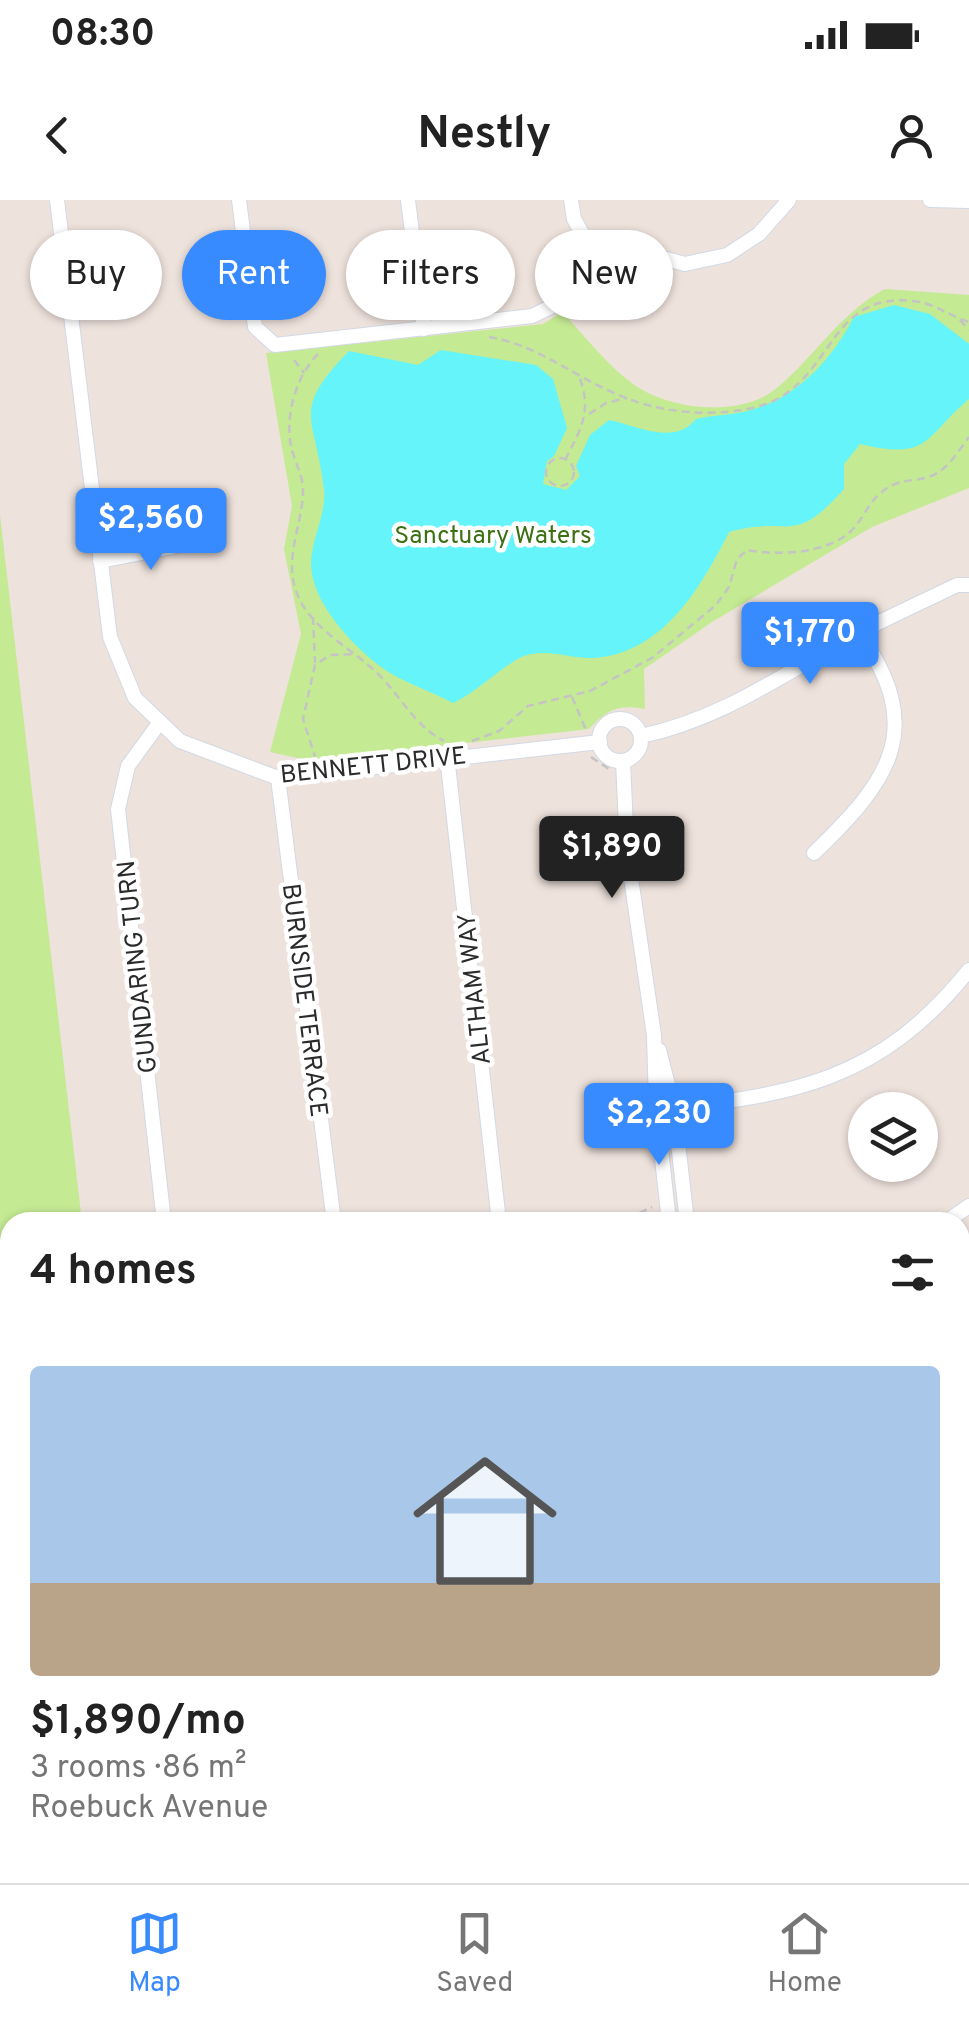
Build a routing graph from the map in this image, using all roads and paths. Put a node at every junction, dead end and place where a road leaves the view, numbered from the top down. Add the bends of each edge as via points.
1 (56, 200) edge
2 (239, 200) edge
3 (408, 200) edge
4 (571, 200) edge
5 (789, 200) edge
6 (930, 200) edge
7 (969, 200) edge
8 (580, 230) edge
9 (673, 261) edge
10 (535, 315) edge
11 (960, 319) junction
12 (969, 322) edge
13 (424, 328) junction
14 (969, 330) edge
15 (480, 336) dead end
16 (291, 344) junction
17 (322, 350) dead end
18 (578, 372) junction
19 (304, 373) junction
20 (629, 398) junction
21 (588, 414) junction
22 (969, 437) edge
23 (566, 460) junction
24 (193, 542) dead end
25 (100, 561) junction
26 (969, 585) edge
27 (313, 617) junction
28 (859, 633) junction
29 (356, 655) junction
30 (314, 665) junction
31 (572, 697) junction
32 (160, 722) junction
33 (641, 736) junction
34 (594, 742) junction
35 (447, 756) junction
36 (622, 761) junction
37 (318, 773) junction
38 (278, 778) junction
39 (814, 853) dead end
40 (969, 970) edge
41 (654, 1035) junction
42 (674, 1108) junction
43 (656, 1109) junction
44 (163, 1212) edge
45 (333, 1212) edge
46 (498, 1212) edge
47 (663, 1212) edge
48 (685, 1212) edge

1 - 25 street, BENNETT DRIVE
2 - 16 street via 254,327 275,346
3 - 13 street
4 - 8 street
5 - 9 street via 759,234 727,255
6 - 7 street
10 - 13 street
11 - 12 path
11 - 14 path
11 - 20 path via 912,300 886,300 857,311 784,396 748,410 674,412
13 - 16 street
15 - 18 path via 519,343
16 - 19 path via 294,363
17 - 19 path
18 - 20 path
18 - 21 path
19 - 27 path via 290,415 290,445 304,484 292,569 298,596
20 - 21 path
21 - 23 path
22 - 31 path via 930,477 908,478 876,495 842,536 778,554 747,550 736,559 729,587 692,628 652,658
23 - 23 path via 574,471 571,481 551,484 549,463
24 - 25 street
25 - 32 street, BENNETT DRIVE via 110,637 135,698
26 - 28 street, BENNETT DRIVE
27 - 29 path
27 - 30 path
28 - 33 street, BENNETT DRIVE via 740,703
28 - 39 street via 885,670 896,710 888,761 864,806
29 - 30 path via 330,654
29 - 31 path via 443,741 486,737 528,706
30 - 37 path via 302,718
31 - 34 path
32 - 38 street, BENNETT DRIVE via 180,741
32 - 44 street, GUNDARING TURN via 128,766 118,809
33 - 34 street, BENNETT DRIVE via 630,721 615,719
33 - 36 street via 639,750
34 - 35 street, BENNETT DRIVE
34 - 36 street via 608,758
35 - 37 street, BENNETT DRIVE
35 - 46 street, ALTHAM WAY
36 - 41 street via 627,851
37 - 38 street, BENNETT DRIVE
38 - 45 street, BURNSIDE TERRACE
40 - 42 street via 913,1030 838,1076
41 - 42 street
41 - 43 street
42 - 43 street
42 - 48 street
43 - 47 street

